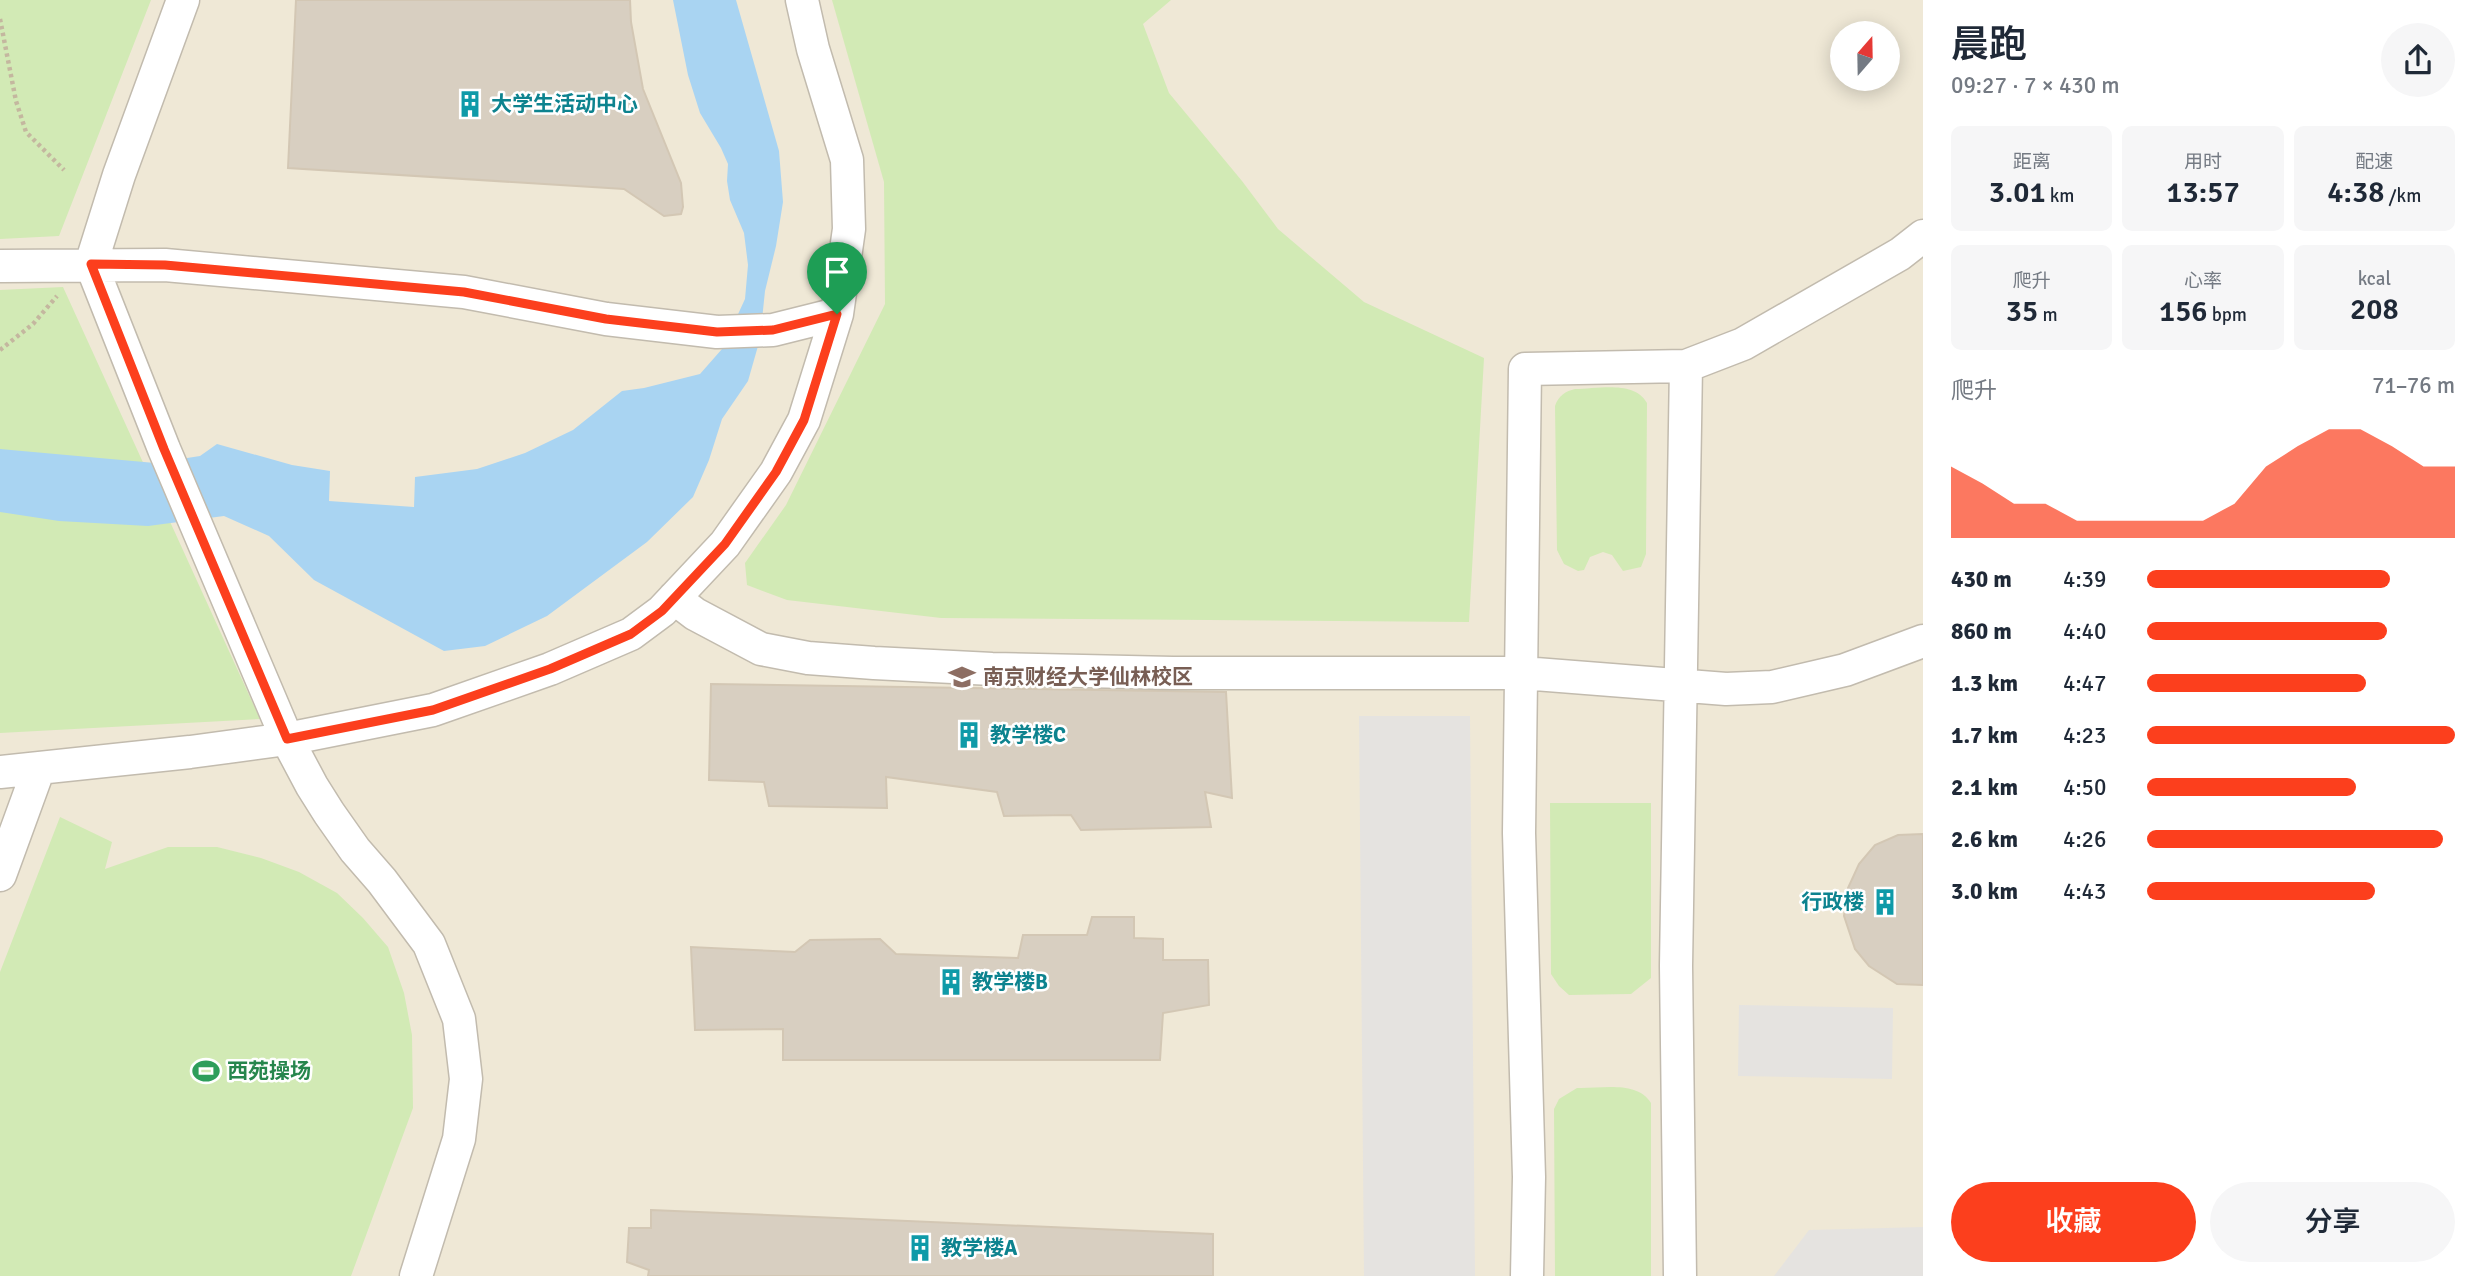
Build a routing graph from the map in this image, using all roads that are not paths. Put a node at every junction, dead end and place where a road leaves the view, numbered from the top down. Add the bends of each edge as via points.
1 (183, 0) edge
2 (802, 0) edge
3 (1923, 236) edge
4 (91, 264) junction
5 (0, 266) edge
6 (837, 314) junction
7 (1686, 366) junction
8 (674, 598) junction
9 (1923, 641) edge
10 (1522, 673) junction
11 (1681, 684) junction
12 (287, 739) junction
13 (39, 768) junction
14 (0, 772) edge
15 (0, 875) edge
16 (416, 1276) edge
17 (1527, 1276) edge
18 (1680, 1276) edge

1 - 4 street
2 - 6 street via 847,160 849,229
3 - 7 street via 1900,254 1743,344
4 - 5 street
4 - 6 street via 165,265 464,292 606,319 717,332 773,330
4 - 12 street
6 - 8 street via 804,420 776,472 725,544
7 - 10 street via 1525,369
7 - 11 street
8 - 10 street via 761,649 821,659 1173,673
8 - 12 street via 631,634 550,669 433,710
9 - 11 street via 1845,670 1772,687 1726,689
10 - 11 street
10 - 17 street via 1519,833 1529,1177
11 - 18 street via 1676,966
12 - 13 street
12 - 16 street via 342,831 429,944 459,1019 466,1079 459,1139
13 - 14 street
13 - 15 street

